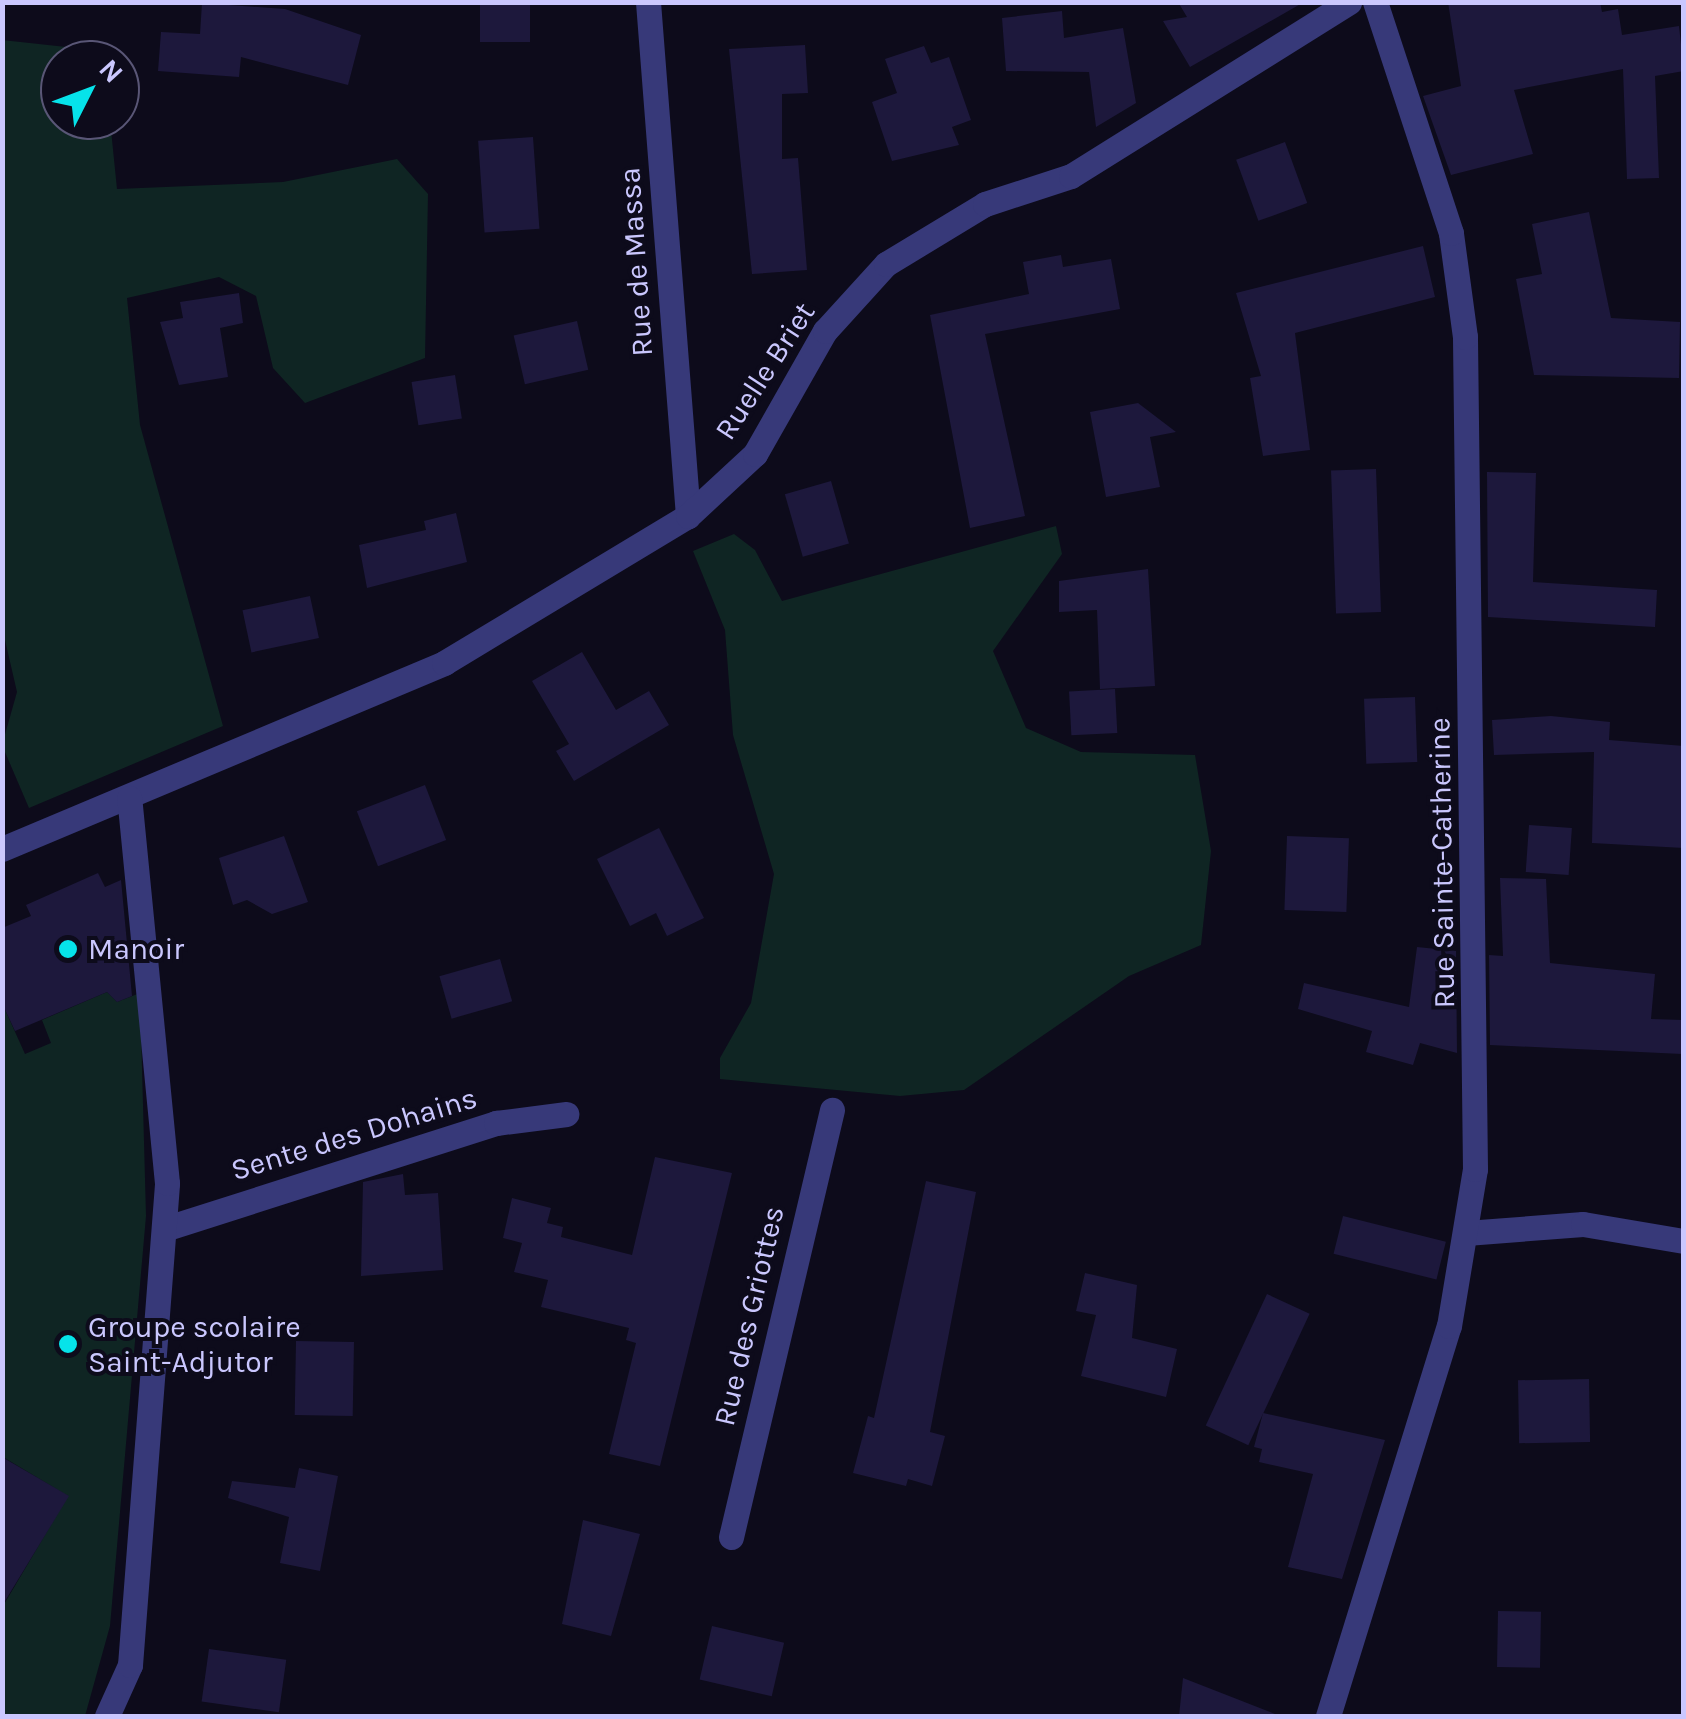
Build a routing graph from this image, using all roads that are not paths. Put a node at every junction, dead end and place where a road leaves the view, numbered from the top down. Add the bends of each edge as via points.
1 (648, 2) edge
2 (1349, 2) edge
3 (1375, 2) edge
4 (688, 516) junction
5 (129, 798) junction
6 (2, 849) edge
7 (832, 1110) dead end
8 (566, 1114) dead end
9 (164, 1229) junction
10 (1466, 1232) junction
11 (1684, 1241) edge
12 (730, 1537) dead end
13 (107, 1716) edge
14 (1328, 1716) edge

1 - 4 street, Rue de Massa
2 - 4 street, Ruelle Briet via 1071,176 985,204 886,264 825,331 755,454
3 - 10 street, Rue Sainte-Catherine via 1451,233 1465,337 1477,1000
4 - 5 street, Ruelle Briet via 444,663
5 - 6 street, Ruelle Briet
5 - 9 street via 167,1183
7 - 12 street, Rue des Griottes
8 - 9 street, Sente des Dohains via 496,1124
9 - 13 street via 130,1666
10 - 11 street via 1584,1224
10 - 14 street, Rue Sainte-Catherine via 1449,1326

